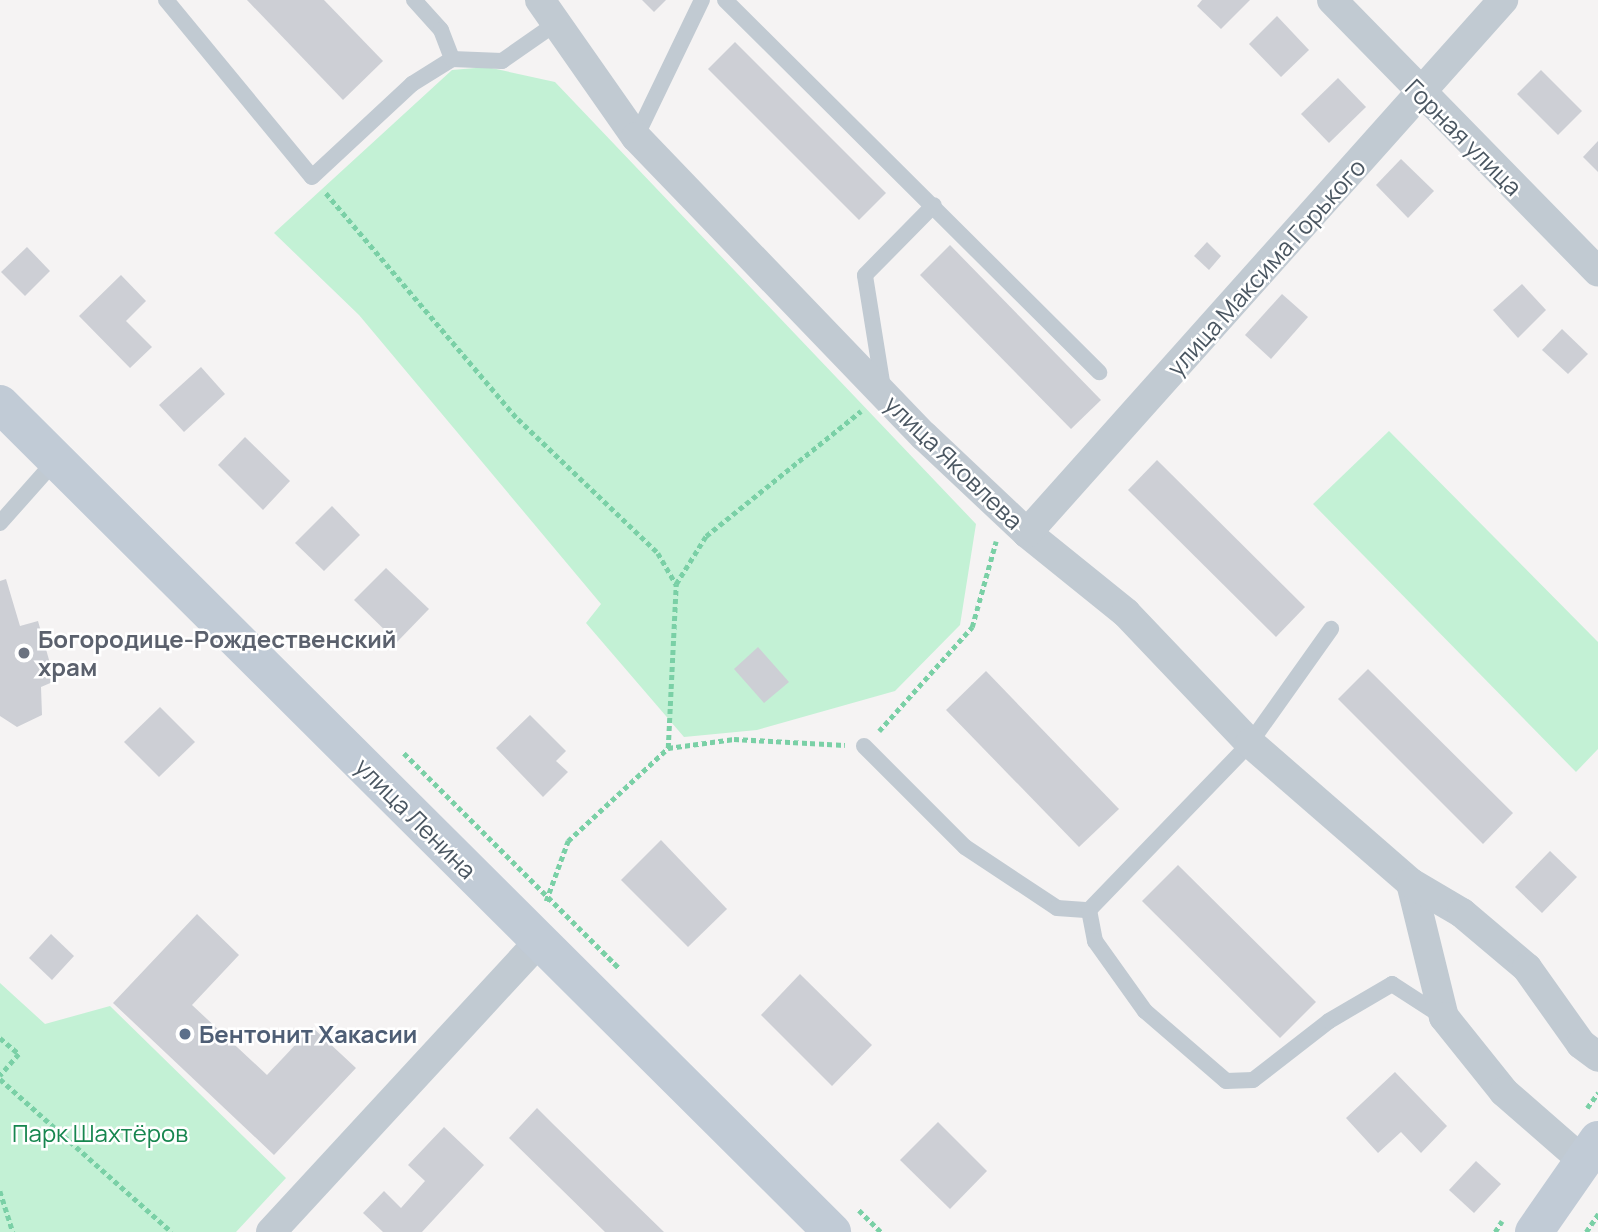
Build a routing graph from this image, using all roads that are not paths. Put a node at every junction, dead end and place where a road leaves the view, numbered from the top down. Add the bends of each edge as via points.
1 (166, 0) edge
2 (414, 0) edge
3 (702, 0) edge
4 (725, 0) edge
5 (1332, 0) edge
6 (1503, 0) edge
7 (549, 11) edge
8 (452, 59) junction
9 (1421, 94) junction
10 (636, 137) junction
11 (934, 205) junction
12 (1598, 272) edge
13 (1099, 372) dead end
14 (883, 393) junction
15 (0, 404) edge
16 (57, 460) junction
17 (0, 523) edge
18 (1027, 534) junction
19 (1331, 629) dead end
20 (1250, 743) junction
21 (864, 746) road end
22 (1411, 883) junction
23 (1090, 910) junction
24 (540, 940) junction
25 (1444, 1017) junction
26 (1598, 1056) edge
27 (1591, 1150) edge
28 (271, 1232) edge
29 (832, 1232) edge
30 (1534, 1232) edge

1 - 8 lane via 312,177 412,84
2 - 8 lane via 441,30
3 - 10 lane
4 - 11 lane
5 - 9 street, Горная улица
6 - 9 street, улица Максима Горького
7 - 8 lane via 502,61
7 - 10 street, улица Яковлева
9 - 12 street, Горная улица
9 - 18 street, улица Максима Горького
10 - 14 street, улица Яковлева
11 - 13 lane
11 - 14 lane via 865,275
14 - 18 street, улица Яковлева
15 - 16 street, улица Ленина
16 - 17 lane
16 - 24 street, улица Ленина
18 - 20 street, улица Яковлева via 1126,613
19 - 20 lane
20 - 22 street, улица Яковлева
20 - 23 lane
21 - 23 lane via 965,847 1057,908
22 - 25 street
22 - 26 street, улица Яковлева via 1462,913 1527,968 1581,1044
23 - 25 lane via 1095,941 1145,1010 1226,1081 1253,1080 1329,1021 1392,984
24 - 28 street
24 - 29 street, улица Ленина
25 - 27 street via 1504,1092
27 - 30 street

